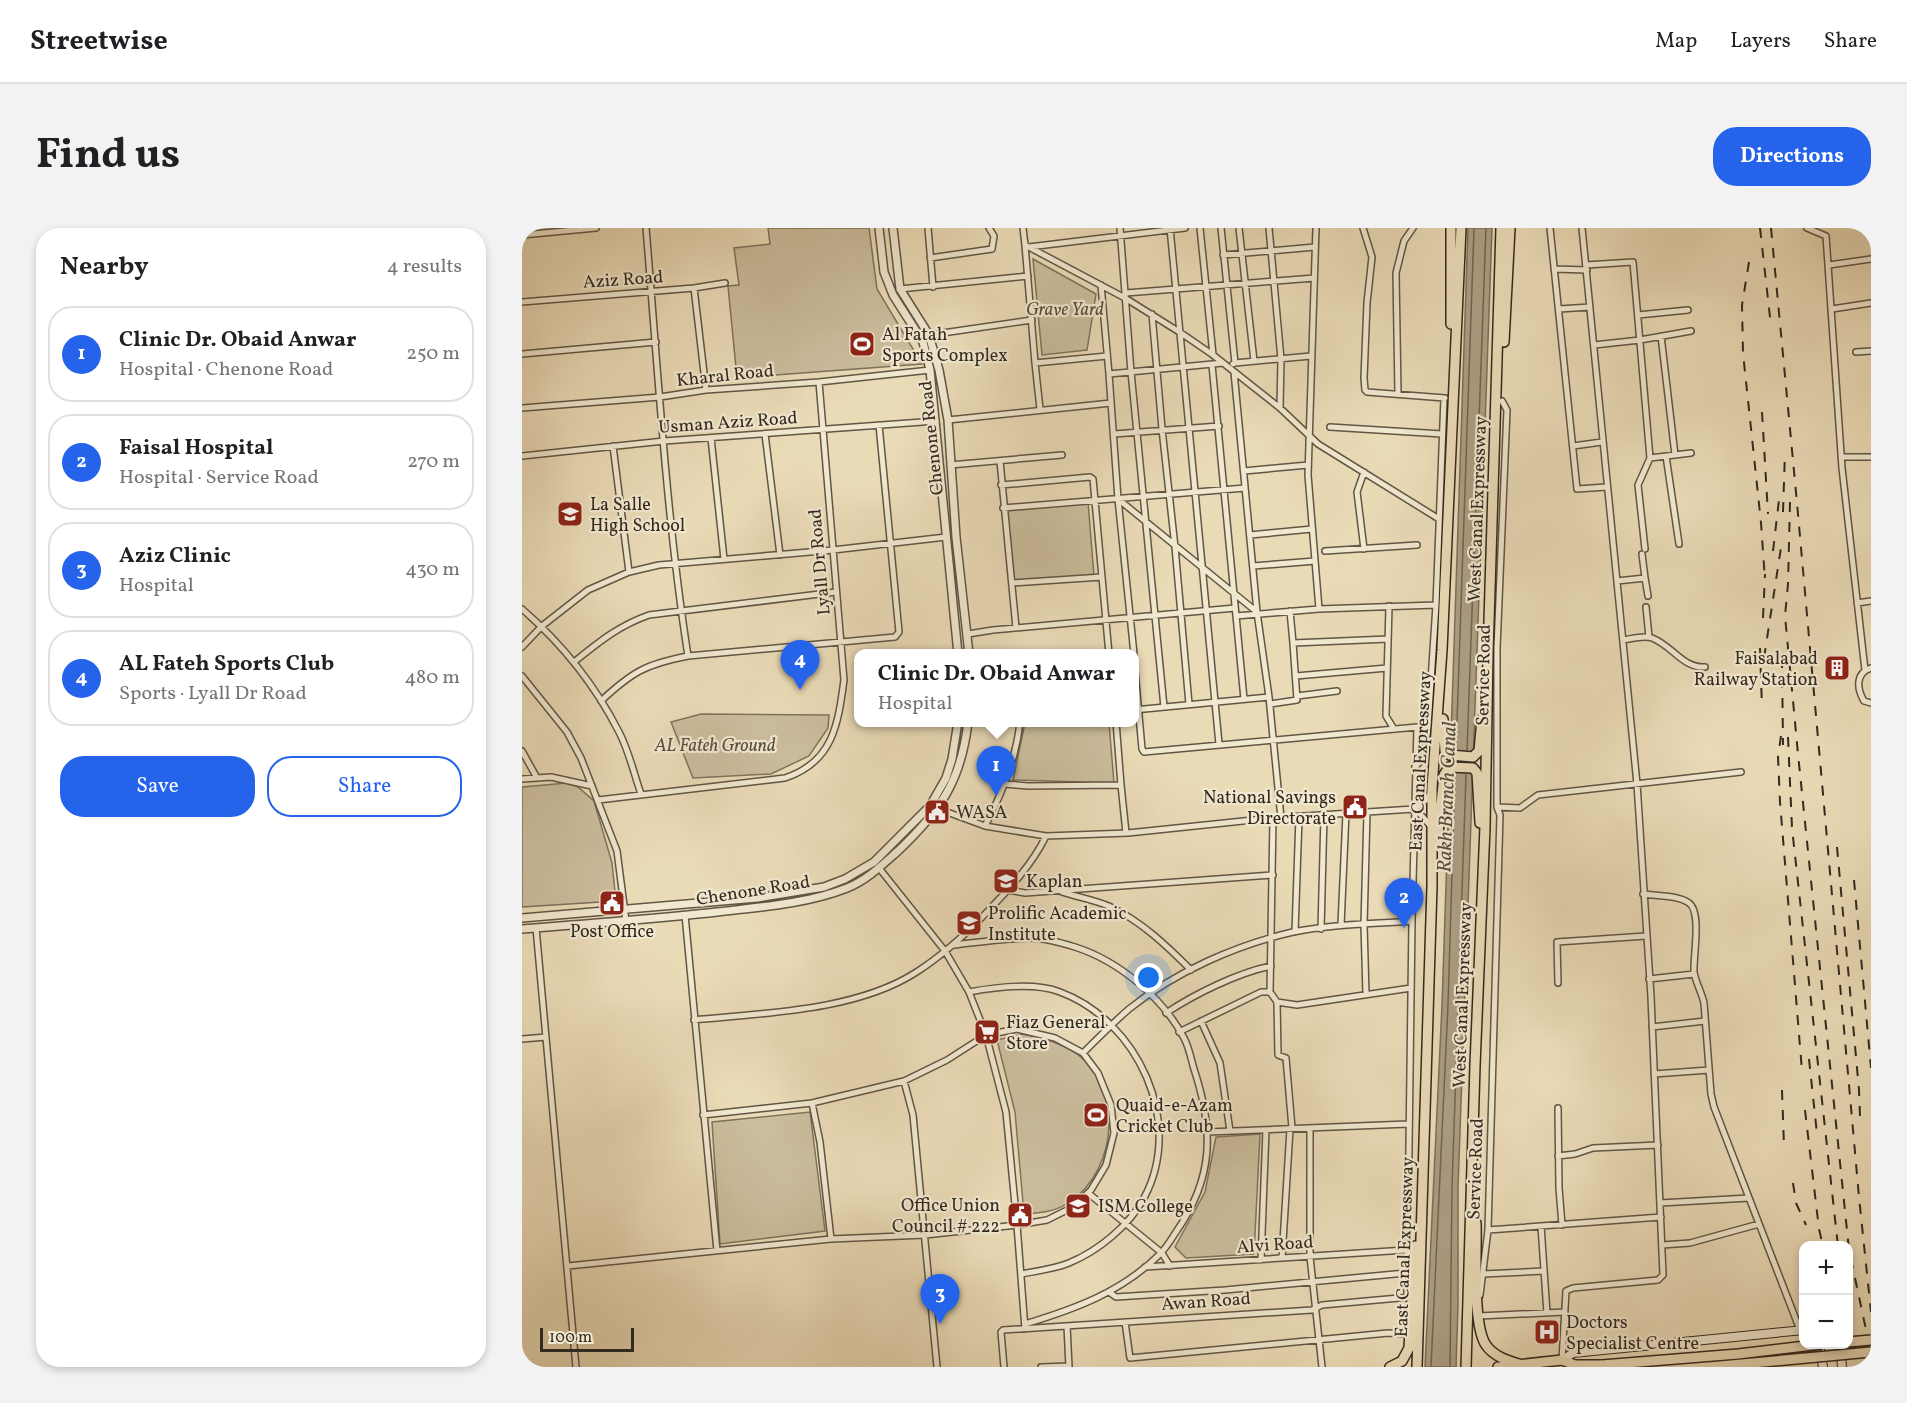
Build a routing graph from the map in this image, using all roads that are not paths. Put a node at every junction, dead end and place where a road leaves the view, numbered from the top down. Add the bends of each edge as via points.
1 (596, 228) edge
2 (646, 228) edge
3 (879, 228) edge
4 (893, 228) edge
5 (930, 228) edge
6 (989, 228) edge
7 (1023, 228) edge
8 (1120, 228) edge
9 (1185, 228) edge
10 (1200, 228) edge
11 (1221, 228) edge
12 (1239, 228) edge
13 (1269, 228) edge
14 (1316, 228) edge
15 (1363, 228) edge
16 (1413, 228) edge
17 (1451, 228) edge
18 (1461, 228) edge
19 (1501, 228) edge
20 (1510, 228) edge
21 (1550, 228) edge
22 (1582, 228) edge
23 (1807, 228) edge
24 (1170, 229) edge
25 (522, 235) edge
26 (1122, 236) junction
27 (1026, 246) junction
28 (1315, 247) junction
29 (1271, 250) junction
30 (1241, 254) junction
31 (1223, 255) junction
32 (930, 258) junction
33 (1871, 259) edge
34 (1829, 264) junction
35 (1586, 268) junction
36 (1554, 269) junction
37 (1028, 276) junction
38 (1314, 278) junction
39 (1273, 281) junction
40 (725, 283) dead end
41 (1244, 284) junction
42 (1101, 285) junction
43 (1226, 285) junction
44 (1206, 286) junction
45 (933, 287) junction
46 (694, 288) junction
47 (1177, 289) junction
48 (900, 290) junction
49 (651, 291) junction
50 (1125, 295) junction
51 (522, 302) edge
52 (1871, 303) edge
53 (1590, 307) junction
54 (1559, 309) junction
55 (1832, 309) junction
56 (1688, 310) dead end
57 (1152, 314) junction
58 (1638, 315) junction
59 (1032, 320) junction
60 (1691, 331) dead end
61 (1181, 333) junction
62 (929, 335) junction
63 (1661, 336) junction
64 (1640, 340) junction
65 (656, 342) junction
66 (1593, 345) junction
67 (1871, 351) edge
68 (1856, 352) dead end
69 (522, 354) edge
70 (1213, 355) junction
71 (1107, 356) junction
72 (1311, 356) junction
73 (1281, 359) junction
74 (1254, 361) junction
75 (1035, 363) junction
76 (1223, 363) junction
77 (1235, 363) junction
78 (1212, 365) junction
79 (1184, 368) junction
80 (1157, 369) junction
81 (930, 370) junction
82 (1232, 370) junction
83 (1131, 372) junction
84 (1109, 374) junction
85 (819, 382) junction
86 (706, 390) junction
87 (1398, 394) junction
88 (660, 397) junction
89 (1448, 398) junction
90 (1502, 401) junction
91 (1111, 403) junction
92 (522, 408) edge
93 (1280, 408) junction
94 (1040, 409) junction
95 (948, 420) junction
96 (936, 421) junction
97 (879, 425) junction
98 (1219, 426) junction
99 (1330, 427) dead end
100 (1190, 428) junction
101 (822, 429) junction
102 (1162, 429) junction
103 (1137, 432) junction
104 (765, 434) junction
105 (1113, 434) junction
106 (1442, 434) junction
107 (1308, 435) junction
108 (711, 438) junction
109 (664, 441) junction
110 (1602, 442) junction
111 (613, 446) junction
112 (1573, 446) junction
113 (1690, 453) dead end
114 (1062, 455) dead end
115 (1495, 455) junction
116 (1675, 455) junction
117 (522, 456) edge
118 (1666, 456) junction
119 (1841, 457) junction
120 (1871, 457) edge
121 (1650, 458) junction
122 (1000, 461) junction
123 (950, 465) junction
124 (1308, 465) junction
125 (1244, 471) junction
126 (1364, 472) junction
127 (1001, 485) junction
128 (1606, 487) junction
129 (1245, 488) junction
130 (1224, 490) junction
131 (1196, 493) junction
132 (1169, 494) junction
133 (1143, 497) junction
134 (1118, 499) junction
135 (1094, 500) junction
136 (1004, 507) junction
137 (1439, 519) junction
138 (1146, 522) junction
139 (1312, 529) junction
140 (1250, 535) junction
141 (946, 537) junction
142 (890, 544) junction
143 (1679, 544) dead end
144 (1417, 545) dead end
145 (1175, 547) junction
146 (1364, 549) junction
147 (833, 550) junction
148 (1325, 551) dead end
149 (780, 555) junction
150 (724, 559) junction
151 (1315, 561) junction
152 (676, 564) junction
153 (1253, 566) junction
154 (1202, 568) junction
155 (629, 572) junction
156 (1102, 577) junction
157 (1645, 578) junction
158 (1617, 581) junction
159 (1012, 583) junction
160 (836, 592) junction
161 (1234, 593) junction
162 (1648, 596) dead end
163 (1871, 601) edge
164 (1857, 603) junction
165 (1436, 605) junction
166 (1389, 606) junction
167 (1646, 607) dead end
168 (1235, 608) junction
169 (522, 609) edge
170 (1319, 609) junction
171 (1207, 610) junction
172 (681, 611) junction
173 (1290, 611) junction
174 (1181, 613) junction
175 (1257, 613) junction
176 (1155, 615) junction
177 (1236, 616) junction
178 (1130, 617) junction
179 (1106, 620) junction
180 (542, 626) junction
181 (1016, 628) junction
182 (968, 634) junction
183 (1649, 637) junction
184 (1388, 639) junction
185 (1623, 640) junction
186 (840, 641) junction
187 (1293, 643) junction
188 (522, 647) edge
189 (957, 649) edge
190 (969, 649) edge
191 (1109, 649) edge
192 (1133, 649) edge
193 (1442, 650) junction
194 (1488, 654) junction
195 (688, 656) junction
196 (574, 662) junction
197 (1706, 667) dead end
198 (1387, 668) junction
199 (1868, 669) edge
200 (522, 676) edge
201 (1296, 676) junction
202 (1337, 691) dead end
203 (1297, 696) junction
204 (1269, 697) junction
205 (1244, 699) junction
206 (601, 701) junction
207 (1215, 702) junction
208 (1871, 703) edge
209 (1189, 704) junction
210 (1270, 704) junction
211 (1164, 707) junction
212 (1139, 710) edge
213 (1428, 726) junction
214 (957, 727) edge
215 (967, 727) edge
216 (1020, 727) edge
217 (1116, 727) edge
218 (1139, 727) edge
219 (1417, 727) junction
220 (1394, 729) junction
221 (1274, 740) junction
222 (1219, 744) junction
223 (522, 752) edge
224 (1415, 767) junction
225 (1742, 772) dead end
226 (537, 778) junction
227 (522, 779) edge
228 (1005, 784) junction
229 (1636, 784) junction
230 (1121, 785) junction
231 (592, 786) junction
232 (1432, 788) junction
233 (640, 794) junction
234 (598, 800) junction
235 (1497, 807) junction
236 (934, 808) junction
237 (1414, 809) junction
238 (1367, 812) junction
239 (1346, 813) junction
240 (1324, 815) junction
241 (1299, 817) junction
242 (1273, 818) junction
243 (1281, 818) junction
244 (985, 826) junction
245 (1431, 828) junction
246 (1126, 833) junction
247 (1046, 836) junction
248 (879, 868) junction
249 (1273, 875) junction
250 (1432, 886) junction
251 (1008, 890) junction
252 (1058, 890) junction
253 (1483, 892) junction
254 (1643, 894) junction
255 (624, 909) junction
256 (685, 915) junction
257 (522, 918) edge
258 (626, 921) junction
259 (1412, 921) junction
260 (1341, 925) junction
261 (1364, 925) junction
262 (536, 928) junction
263 (1321, 928) junction
264 (522, 929) edge
265 (1295, 932) junction
266 (1646, 936) junction
267 (1271, 938) junction
268 (954, 945) junction
269 (945, 951) junction
270 (1271, 966) junction
271 (1191, 970) junction
272 (1694, 974) junction
273 (1649, 979) junction
274 (1558, 983) dead end
275 (1411, 988) junction
276 (969, 992) junction
277 (1270, 992) junction
278 (1152, 993) junction
279 (1366, 994) junction
280 (1277, 1002) junction
281 (1166, 1013) junction
282 (694, 1020) junction
283 (1201, 1021) junction
284 (1705, 1021) junction
285 (1112, 1024) junction
286 (1652, 1027) junction
287 (1179, 1032) junction
288 (986, 1035) junction
289 (546, 1037) junction
290 (522, 1039) edge
291 (1083, 1053) junction
292 (1475, 1065) junction
293 (1709, 1070) junction
294 (1426, 1073) junction
295 (1654, 1074) junction
296 (904, 1081) junction
297 (812, 1103) junction
298 (1558, 1108) dead end
299 (703, 1115) junction
300 (1408, 1124) junction
301 (1291, 1129) junction
302 (1310, 1129) junction
303 (1266, 1130) junction
304 (1230, 1131) junction
305 (1208, 1132) junction
306 (1658, 1144) junction
307 (1558, 1156) junction
308 (1088, 1193) junction
309 (1749, 1198) junction
310 (1660, 1203) junction
311 (1661, 1217) junction
312 (1125, 1223) junction
313 (1759, 1224) junction
314 (1017, 1225) junction
315 (1562, 1225) junction
316 (1541, 1226) junction
317 (1488, 1230) junction
318 (925, 1235) junction
319 (831, 1239) junction
320 (1662, 1245) junction
321 (717, 1251) junction
322 (1162, 1253) junction
323 (1409, 1254) junction
324 (1310, 1257) junction
325 (1282, 1258) junction
326 (1261, 1260) junction
327 (568, 1266) junction
328 (1170, 1266) junction
329 (1145, 1267) junction
330 (1544, 1271) junction
331 (1406, 1273) junction
332 (1021, 1274) junction
333 (1483, 1274) junction
334 (1312, 1283) junction
335 (1108, 1292) junction
336 (1409, 1297) junction
337 (1316, 1309) junction
338 (1565, 1312) junction
339 (1547, 1313) junction
340 (1478, 1317) junction
341 (1125, 1322) junction
342 (1799, 1323) edge
343 (1067, 1326) junction
344 (1025, 1327) junction
345 (1799, 1330) edge
346 (1410, 1334) junction
347 (1319, 1340) junction
348 (1871, 1340) edge
349 (1853, 1342) edge
350 (1799, 1347) edge
351 (1821, 1349) edge
352 (1840, 1349) edge
353 (1871, 1352) edge
354 (1562, 1360) junction
355 (1522, 1365) junction
356 (1069, 1366) edge
357 (576, 1367) edge
358 (937, 1367) edge
359 (1005, 1367) edge
360 (1041, 1367) edge
361 (1322, 1367) edge
362 (1390, 1367) edge
363 (1417, 1367) edge
364 (1466, 1367) edge
365 (1498, 1367) edge
366 (1709, 1367) edge
367 (1823, 1367) edge
368 (1842, 1367) edge

1 - 25 street
2 - 49 street
3 - 81 street, Chenone Road via 884,272 893,295 923,342
4 - 48 street, Chenone Road
5 - 32 street
6 - 32 street via 994,236 992,249
7 - 27 street
8 - 26 street
9 - 24 street
10 - 44 street
11 - 31 street
12 - 30 street
13 - 29 street
14 - 28 street
15 - 87 street via 1372,257 1366,313 1365,390
16 - 87 street via 1404,241 1396,273
17 - 89 main road
18 - 89 main road, East Canal Expressway
19 - 115 main road, West Canal Expressway
20 - 90 main road
21 - 36 street
22 - 35 street
23 - 34 street via 1826,236
24 - 26 street
24 - 47 street
26 - 27 street
26 - 50 street
27 - 37 street
27 - 42 street
28 - 29 street
28 - 38 street
29 - 30 street
29 - 39 street
30 - 31 street
30 - 41 street
31 - 43 street
32 - 45 street
33 - 34 street
34 - 55 street
35 - 36 street
35 - 53 street
35 - 58 street via 1633,262
36 - 54 street
37 - 45 street
37 - 59 street
38 - 39 street
38 - 72 street
39 - 41 street
39 - 73 street
40 - 46 street, Aziz Road
41 - 43 street
41 - 74 street
42 - 50 street
42 - 71 street
43 - 44 street
43 - 77 street
44 - 47 street
44 - 70 street
45 - 48 street
46 - 49 street, Aziz Road
46 - 86 street
47 - 50 street
47 - 61 street
48 - 62 street, Chenone Road
49 - 51 street, Aziz Road
49 - 65 street
50 - 57 street
50 - 83 street
52 - 55 street
53 - 54 street
53 - 66 street
54 - 112 street
55 - 119 street
56 - 58 street
57 - 61 street
57 - 80 street
58 - 64 street
59 - 62 street
59 - 75 street
60 - 63 street
61 - 70 street
61 - 79 street
62 - 95 street, Chenone Road
63 - 64 street
63 - 116 street
64 - 66 street
64 - 121 street
65 - 69 street
65 - 88 street
66 - 110 street
67 - 68 street
70 - 76 street
71 - 75 street
71 - 84 street
72 - 73 street
72 - 107 street
73 - 74 street
73 - 93 street
74 - 77 street
75 - 94 street
76 - 78 street
76 - 82 street
77 - 82 street
78 - 79 street
78 - 98 street
79 - 80 street
79 - 100 street
80 - 83 street
80 - 102 street
81 - 85 street, Kharal Road
81 - 96 street, Chenone Road
82 - 93 street
82 - 125 street
83 - 84 street
83 - 103 street
84 - 91 street
85 - 86 street, Kharal Road
85 - 101 street, Lyall Dr Road
86 - 88 street, Kharal Road
87 - 89 street
88 - 92 street, Kharal Road
88 - 109 street
89 - 106 street
89 - 193 main road, East Canal Expressway
90 - 115 main road
90 - 235 street, Service Road via 1507,410 1497,648
91 - 94 street
91 - 105 street
93 - 107 street
94 - 95 street
95 - 123 street, Chenone Road
96 - 97 street, Usman Aziz Road
96 - 141 street, Chenone Road
97 - 101 street, Usman Aziz Road
97 - 142 street
98 - 100 street
98 - 130 street
99 - 106 street
100 - 102 street
100 - 131 street
101 - 104 street, Usman Aziz Road
101 - 147 street, Lyall Dr Road
102 - 103 street
102 - 132 street
103 - 105 street
103 - 133 street
104 - 108 street, Usman Aziz Road
104 - 149 street
105 - 134 street
106 - 137 street
107 - 124 street
107 - 126 street
108 - 109 street, Usman Aziz Road
108 - 150 street
109 - 111 street, Usman Aziz Road
109 - 152 street
110 - 112 street
110 - 128 street
111 - 117 street, Usman Aziz Road
111 - 155 street
112 - 128 street via 1577,489
113 - 116 street
114 - 122 street
115 - 194 main road, West Canal Expressway
116 - 118 street
118 - 121 street
118 - 143 street
119 - 120 street
119 - 164 street
121 - 157 street via 1638,485
122 - 123 street
122 - 127 street
123 - 182 street, Chenone Road
124 - 125 street
124 - 139 street
125 - 129 street
126 - 137 street
126 - 146 street via 1357,492
127 - 135 street via 1090,477
127 - 136 street
128 - 158 street
129 - 130 street
129 - 140 street
130 - 131 street
130 - 161 street
131 - 132 street
131 - 154 street
132 - 133 street
132 - 145 street
133 - 134 street
133 - 138 street
134 - 135 street
134 - 138 street
134 - 178 street
135 - 136 street
135 - 156 street
136 - 159 street
137 - 165 street
138 - 145 street
138 - 176 street
139 - 140 street
139 - 151 street
140 - 153 street
141 - 142 street
141 - 189 street
142 - 147 street
142 - 186 street via 899,632 890,639
144 - 146 street
145 - 154 street
145 - 174 street
146 - 148 street
147 - 149 street
147 - 160 street, Lyall Dr Road
149 - 150 street
150 - 152 street
151 - 153 street
151 - 170 street
152 - 155 street
152 - 172 street
153 - 175 street
154 - 161 street
154 - 171 street
155 - 180 street via 588,590
156 - 159 street
156 - 179 street
157 - 158 street
157 - 162 street
158 - 185 street
159 - 181 street
160 - 172 street
160 - 186 street, Lyall Dr Road
161 - 168 street
161 - 175 street
163 - 164 street
164 - 199 street
165 - 166 street
165 - 213 street
166 - 170 street
166 - 184 street
167 - 183 street
168 - 171 street
168 - 177 street
169 - 180 street
170 - 173 street
171 - 174 street
171 - 207 street
172 - 195 street
172 - 196 street via 649,615 627,623
173 - 175 street
173 - 187 street
174 - 176 street
174 - 209 street
175 - 177 street
175 - 204 street
176 - 178 street
176 - 211 street
177 - 205 street
178 - 179 street
178 - 192 street
179 - 181 street
179 - 191 street
180 - 188 street
180 - 196 street
181 - 182 street
182 - 190 street, Chenone Road
183 - 185 street
183 - 197 street via 1694,668
184 - 187 street
184 - 198 street
185 - 229 street
186 - 195 street
186 - 233 street, Lyall Dr Road via 844,680 835,729 824,752 808,768 785,778
187 - 201 street
193 - 194 main road via 1445,751 1473,757 1479,751
193 - 232 main road, East Canal Expressway
194 - 253 main road, West Canal Expressway
195 - 206 street via 641,669
196 - 206 street
198 - 201 street
198 - 220 street via 1386,716
199 - 208 street via 1859,679 1860,691 1864,701
200 - 231 street via 567,732
201 - 203 street
202 - 203 street
203 - 210 street via 1297,702
204 - 205 street
204 - 210 street
205 - 207 street
206 - 233 street via 620,734
207 - 209 street
207 - 222 street
209 - 211 street
210 - 221 street
211 - 212 street
213 - 219 street
213 - 224 street via 1424,757
214 - 236 street, Chenone Road via 952,759
215 - 236 street, Chenone Road via 957,772
216 - 228 street
217 - 230 street
218 - 222 street via 1144,752
219 - 220 street
219 - 224 street
220 - 221 street
221 - 222 street
221 - 243 street
223 - 226 street
224 - 237 street
225 - 229 street
226 - 227 street
226 - 231 street via 565,779
228 - 230 street
228 - 244 street
229 - 235 street via 1538,795 1520,808
229 - 254 street
230 - 246 street
231 - 234 street
232 - 237 street via 1426,800
232 - 245 main road, East Canal Expressway
233 - 234 street, Lyall Dr Road
234 - 255 street via 617,851
235 - 317 street, Service Road via 1500,839
236 - 244 street
236 - 248 street, Chenone Road
236 - 255 street, Chenone Road via 874,862 824,887 756,898
237 - 238 street
237 - 245 street
237 - 259 street
238 - 239 street
238 - 261 street
239 - 240 street
239 - 260 street
240 - 241 street
240 - 263 street
241 - 243 street
241 - 265 street
242 - 243 street
242 - 246 street
242 - 249 street
244 - 247 street
245 - 250 main road, East Canal Expressway
246 - 247 street
247 - 251 street
248 - 256 street, Chenone Road via 847,887 779,905
248 - 269 street
249 - 252 street
249 - 267 street
250 - 253 main road via 1444,775 1449,767 1473,768 1478,779
250 - 294 main road, East Canal Expressway
251 - 252 street
251 - 268 street
252 - 271 street via 1131,918
253 - 292 main road, West Canal Expressway
254 - 266 street
254 - 272 street via 1692,905 1696,936
255 - 257 street, Chenone Road
255 - 258 street
256 - 258 street, Chenone Road
256 - 282 street
258 - 262 street, Chenone Road
259 - 261 street
259 - 275 street
260 - 261 street
260 - 263 street
261 - 279 street
262 - 264 street, Chenone Road
262 - 289 street
263 - 265 street
265 - 267 street
266 - 273 street
266 - 274 street via 1557,942
267 - 270 street
267 - 271 street
268 - 269 street
268 - 278 street via 1033,938 1077,948 1113,965
269 - 276 street
269 - 282 street via 894,985 834,1003
270 - 277 street
270 - 281 street via 1256,969
271 - 278 street
272 - 273 street
272 - 284 street via 1701,990
273 - 286 street
275 - 279 street
275 - 300 street
276 - 285 street via 996,987 1058,991
276 - 288 street
277 - 280 street
277 - 283 street via 1261,992
278 - 281 street
278 - 285 street
279 - 280 street via 1297,1005
280 - 301 street via 1278,1056 1287,1058
281 - 287 street
282 - 299 street
283 - 287 street
283 - 304 street via 1220,1063
284 - 286 street
284 - 293 street
285 - 291 street
285 - 312 street via 1147,1075 1160,1138 1155,1171 1144,1199
286 - 295 street
287 - 305 street via 1185,1039 1203,1097
288 - 291 street via 1017,1029 1055,1038
288 - 296 street
288 - 314 street via 1006,1112
289 - 290 street
289 - 327 street
291 - 308 street via 1098,1073 1111,1105 1114,1133 1106,1165
292 - 340 main road
292 - 364 main road, West Canal Expressway
293 - 295 street
293 - 309 street via 1714,1107
294 - 323 main road
294 - 363 main road, East Canal Expressway
295 - 306 street
296 - 297 street
296 - 318 street via 913,1115
297 - 299 street
297 - 319 street
298 - 307 street
299 - 321 street
300 - 302 street
300 - 323 street
301 - 302 street
301 - 303 street
301 - 325 street
302 - 324 street
303 - 304 street
303 - 326 street
304 - 305 street
305 - 322 street via 1205,1172 1190,1213
306 - 307 street via 1593,1148
306 - 310 street
307 - 315 street
308 - 312 street
308 - 314 street via 1073,1207 1047,1220
309 - 310 street
309 - 313 street
310 - 311 street
311 - 315 street
311 - 320 street
312 - 322 street
312 - 332 street via 1103,1244 1071,1262
313 - 320 street via 1690,1243
313 - 342 street
314 - 318 street
314 - 332 street
315 - 316 street
316 - 317 street
316 - 330 street
317 - 333 street, Service Road
318 - 319 street
318 - 358 street
319 - 321 street
320 - 338 street via 1663,1275 1658,1280 1569,1289 1564,1294
321 - 327 street
322 - 328 street
322 - 329 street
323 - 324 street, Alvi Road
323 - 331 street
323 - 336 main road
324 - 325 street, Alvi Road
324 - 334 street
325 - 326 street, Alvi Road
326 - 328 street, Alvi Road
327 - 357 street
328 - 329 street, Alvi Road
329 - 335 street
330 - 333 street
330 - 339 street
331 - 334 street
331 - 336 street
332 - 344 street
333 - 340 street, Service Road
334 - 335 street via 1116,1297
334 - 337 street
335 - 344 street
336 - 337 street, Awan Road via 1322,1305
336 - 346 main road
337 - 341 street, Awan Road
337 - 347 street
338 - 339 street
338 - 354 street
339 - 340 street
340 - 355 main road via 1481,1338 1487,1347 1502,1359
341 - 343 street, Awan Road
341 - 347 street via 1130,1358
343 - 344 street, Awan Road
343 - 356 street
344 - 359 street, Awan Road via 1001,1331
345 - 354 main road via 1574,1353
346 - 347 street
346 - 362 main road via 1409,1348 1402,1361
347 - 361 street
348 - 349 main road, bridge
350 - 354 main road, bridge via 1602,1365 1575,1365
351 - 367 main road
352 - 368 main road
353 - 366 main road, bridge
354 - 355 main road
355 - 365 main road
356 - 360 street

